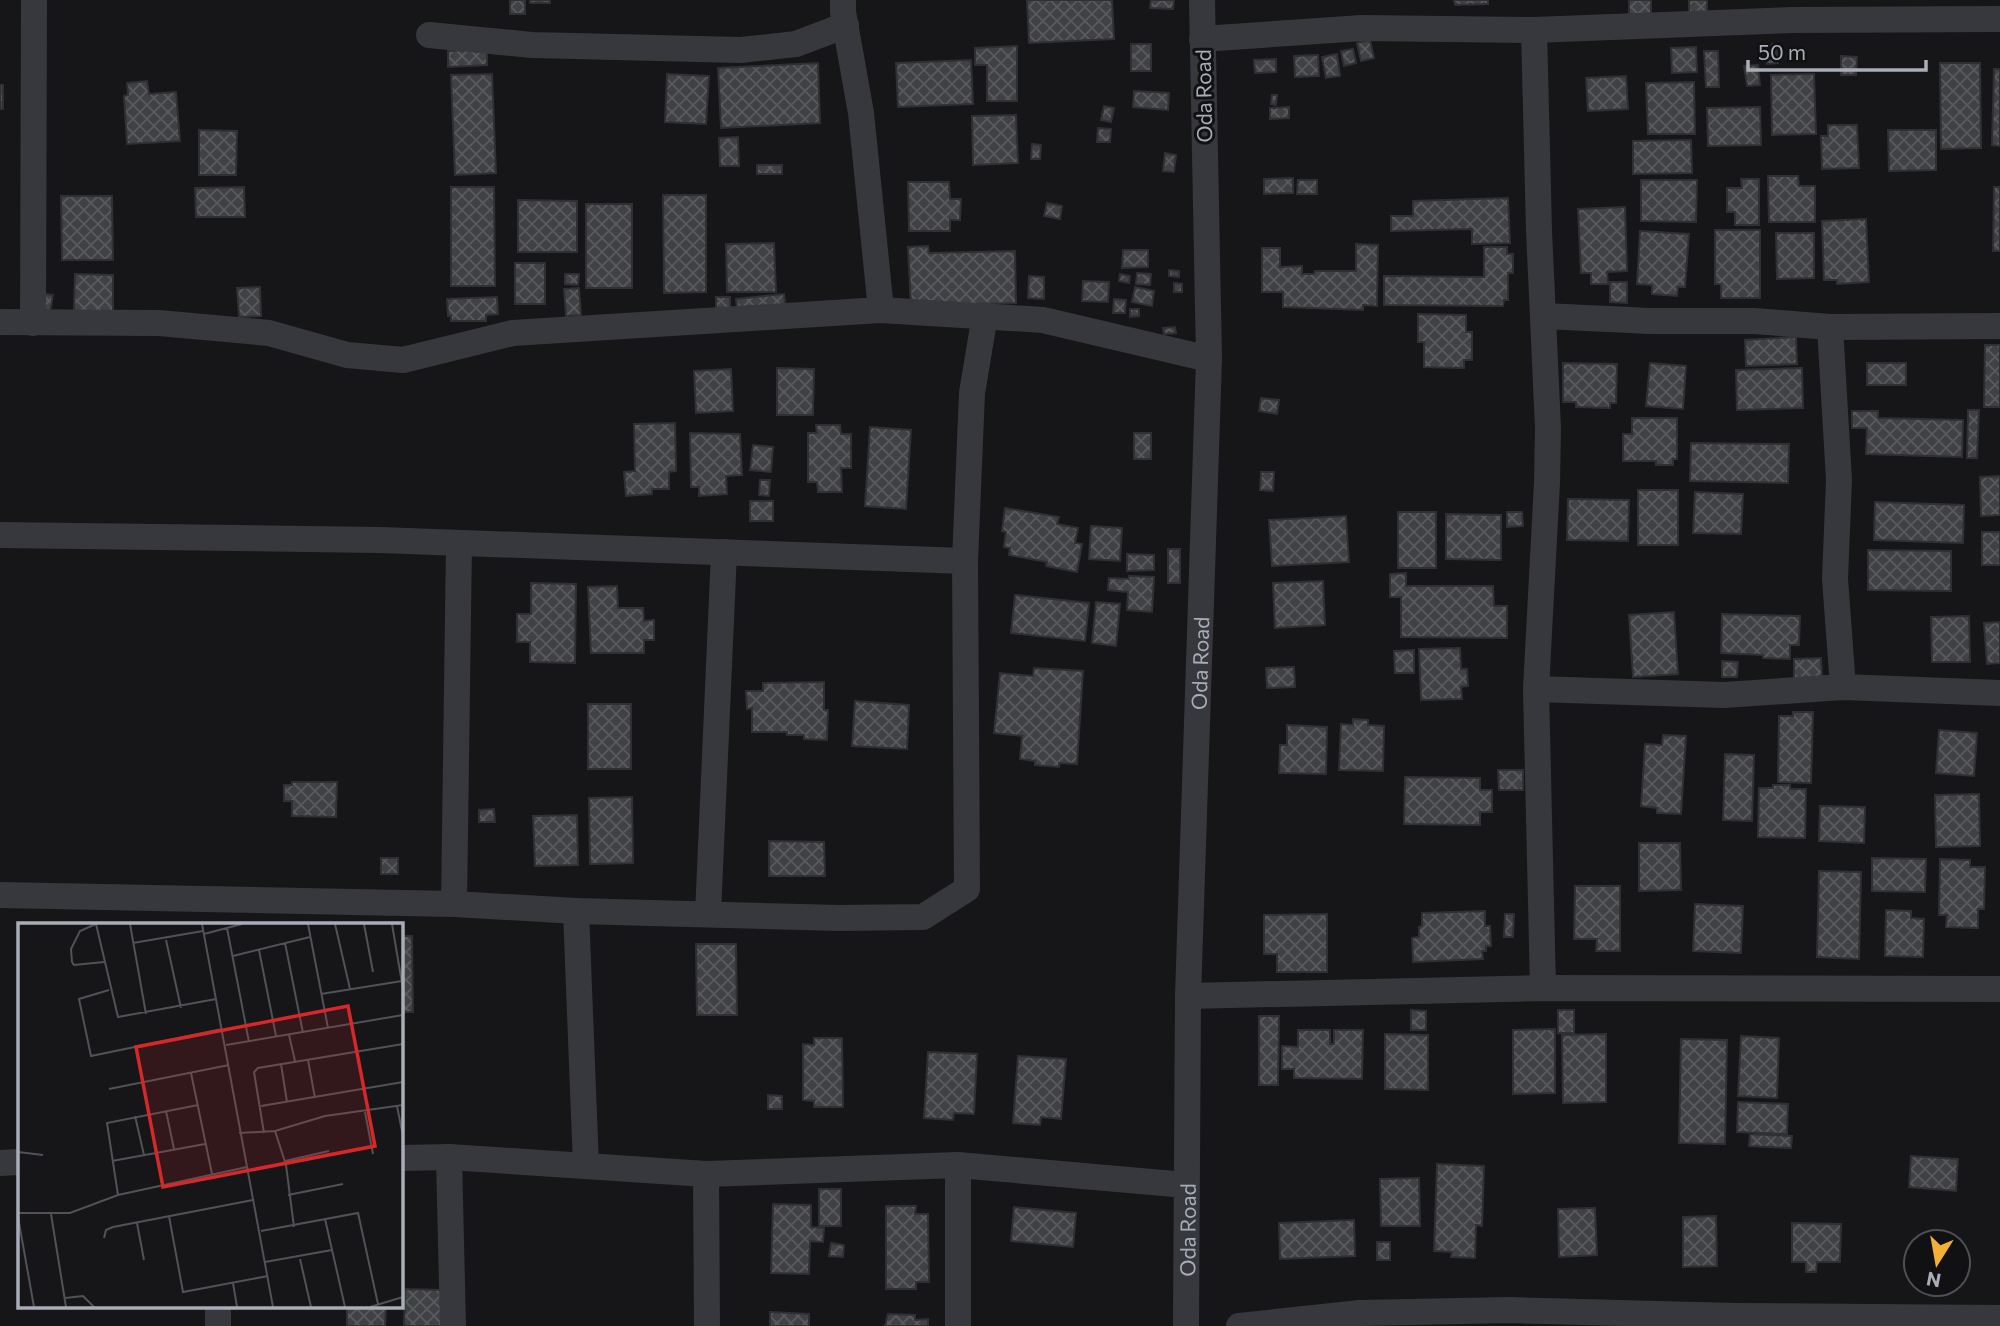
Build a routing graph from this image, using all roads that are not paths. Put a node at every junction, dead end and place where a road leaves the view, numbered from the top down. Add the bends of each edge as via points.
1 (34, 0) edge
2 (1202, 0) edge
3 (845, 13) edge
4 (2000, 19) edge
5 (1534, 30) junction
6 (429, 35) dead end
7 (1202, 39) junction
8 (881, 310) junction
9 (985, 315) junction
10 (1543, 316) junction
11 (0, 323) edge
12 (33, 323) junction
13 (2000, 326) edge
14 (1830, 327) junction
15 (1209, 359) junction
16 (0, 535) edge
17 (459, 543) junction
18 (724, 552) junction
19 (965, 561) junction
20 (1843, 687) junction
21 (1536, 690) junction
22 (2000, 693) edge
23 (0, 895) edge
24 (454, 904) junction
25 (576, 911) junction
26 (708, 914) junction
27 (1544, 988) junction
28 (2000, 989) edge
29 (1188, 996) junction
30 (449, 1157) junction
31 (402, 1158) edge
32 (18, 1162) edge
33 (0, 1163) edge
34 (958, 1165) junction
35 (586, 1166) junction
36 (706, 1174) junction
37 (1186, 1185) junction
38 (218, 1308) edge
39 (2000, 1318) edge
40 (218, 1326) edge
41 (453, 1326) edge
42 (707, 1326) edge
43 (958, 1326) edge
44 (1186, 1326) edge
45 (1238, 1326) edge

1 - 12 street
2 - 7 street, Oda Road
3 - 6 street via 796,44 741,50 532,45
3 - 8 street via 861,113
4 - 5 street via 1793,20
5 - 7 street via 1362,28
5 - 10 street
7 - 15 street, Oda Road
8 - 9 street
8 - 12 street via 513,333 403,360 347,355 269,333 159,323
9 - 15 street via 1043,320
9 - 19 street via 972,393
10 - 14 street
10 - 21 street via 1547,483
11 - 12 street
13 - 14 street
14 - 20 street via 1839,480 1835,579
15 - 29 street, Oda Road
16 - 17 street
17 - 18 street
17 - 24 street
18 - 19 street
18 - 26 street
19 - 26 street via 967,889 923,917
20 - 21 street via 1724,695
20 - 22 street
21 - 27 street
23 - 24 street
24 - 25 street
25 - 26 street
25 - 35 street
27 - 28 street
27 - 29 street
29 - 37 street, Oda Road
30 - 31 street
30 - 35 street
30 - 41 street
32 - 33 street
34 - 36 street
34 - 37 street
34 - 43 street
35 - 36 street
36 - 42 street
37 - 44 street, Oda Road
38 - 40 street
39 - 45 street via 1510,1310 1360,1312

